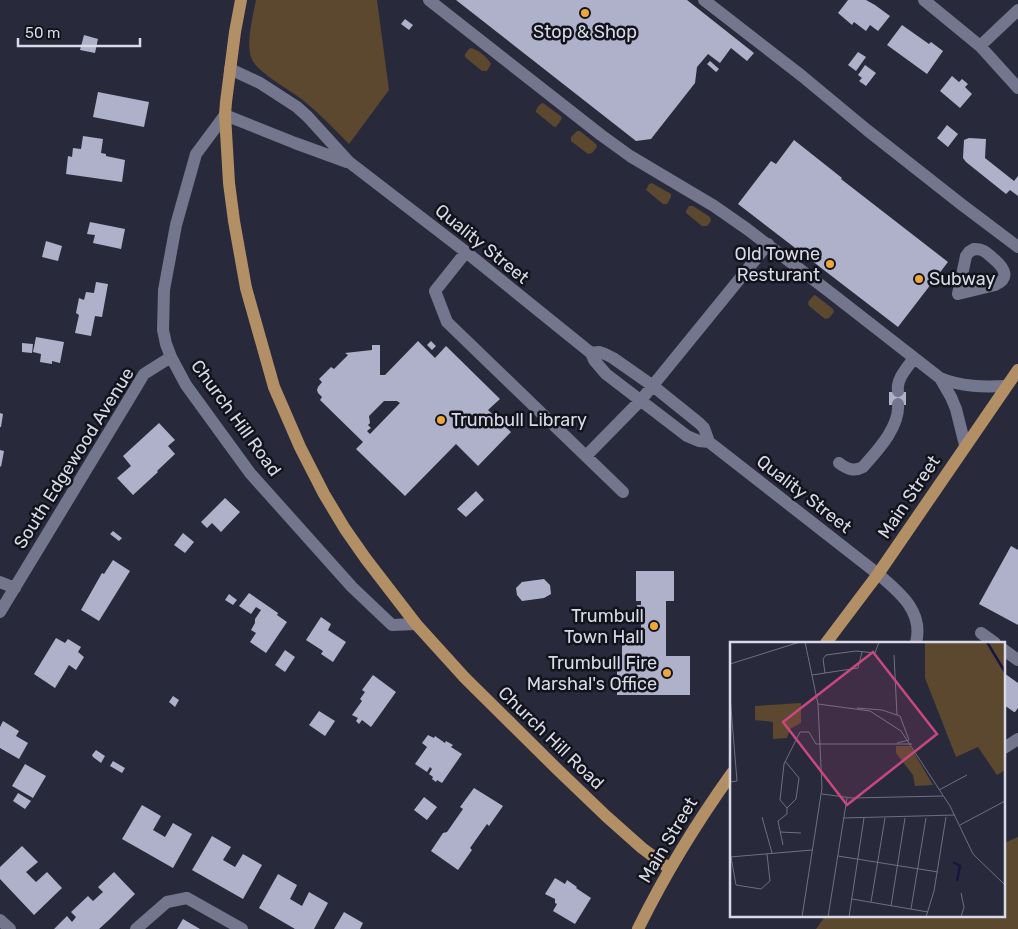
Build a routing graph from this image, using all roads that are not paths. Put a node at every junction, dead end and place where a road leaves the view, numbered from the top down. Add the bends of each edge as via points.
1 (241, 0) edge
2 (430, 0) edge
3 (704, 0) edge
4 (924, 0) edge
5 (1018, 10) edge
6 (980, 46) junction
7 (230, 69) junction
8 (1018, 88) edge
9 (225, 115) junction
10 (349, 162) junction
11 (768, 244) junction
12 (1018, 247) edge
13 (466, 252) junction
14 (591, 353) junction
15 (171, 357) junction
16 (914, 358) junction
17 (1018, 370) edge
18 (940, 378) junction
19 (653, 386) junction
20 (1006, 386) junction
21 (641, 400) junction
22 (709, 442) junction
23 (965, 445) junction
24 (586, 456) junction
25 (839, 463) dead end
26 (623, 492) dead end
27 (878, 574) junction
28 (0, 582) edge
29 (15, 588) junction
30 (0, 612) edge
31 (416, 624) junction
32 (981, 633) dead end
33 (827, 642) edge
34 (916, 642) edge
35 (993, 642) edge
36 (1006, 651) edge
37 (1018, 660) edge
38 (1018, 740) edge
39 (1006, 747) edge
40 (730, 776) edge
41 (670, 869) junction
42 (0, 920) edge
43 (10, 929) edge
44 (136, 929) edge
45 (242, 929) edge
46 (638, 929) edge

1 - 7 main road, Church Hill Road
2 - 11 street via 601,135
3 - 12 street
4 - 6 street
5 - 6 street
6 - 8 street
7 - 9 main road, Church Hill Road
7 - 10 street, Quality Street via 260,83 297,107
9 - 10 street, Quality Street
9 - 15 street, Church Hill Road via 196,154 176,225 163,313 163,330
9 - 31 main road, Church Hill Road via 230,192 241,261 274,387 324,494 366,559
10 - 13 street, Quality Street
11 - 16 street
11 - 19 street
13 - 14 street, Quality Street
13 - 24 street via 435,291 447,322
14 - 19 street, Quality Street via 599,352 614,358
14 - 21 street, Quality Street via 600,367
15 - 29 street, South Edgewood Avenue via 144,374
15 - 31 street, Church Hill Road via 186,385 250,473 352,587 392,625
16 - 18 street
16 - 25 street via 899,380 897,415 890,432 863,467 852,470
17 - 20 main road, Main Street
18 - 20 street via 953,384 979,388
18 - 23 street via 956,409
19 - 21 street
19 - 22 street, Quality Street via 699,422
20 - 23 main road, Main Street
21 - 22 street, Quality Street via 687,436
21 - 24 street
22 - 27 street, Quality Street
23 - 27 main road, Main Street
24 - 26 street
27 - 33 main road, Main Street
27 - 34 street, Quality Street via 902,595 914,612
28 - 29 street
29 - 30 street, South Edgewood Avenue
31 - 41 main road, Church Hill Road via 465,678 562,774
32 - 35 street
36 - 37 street
38 - 39 street
40 - 41 main road, Main Street
41 - 46 main road, Main Street
42 - 43 street
44 - 45 street via 167,902 187,898

